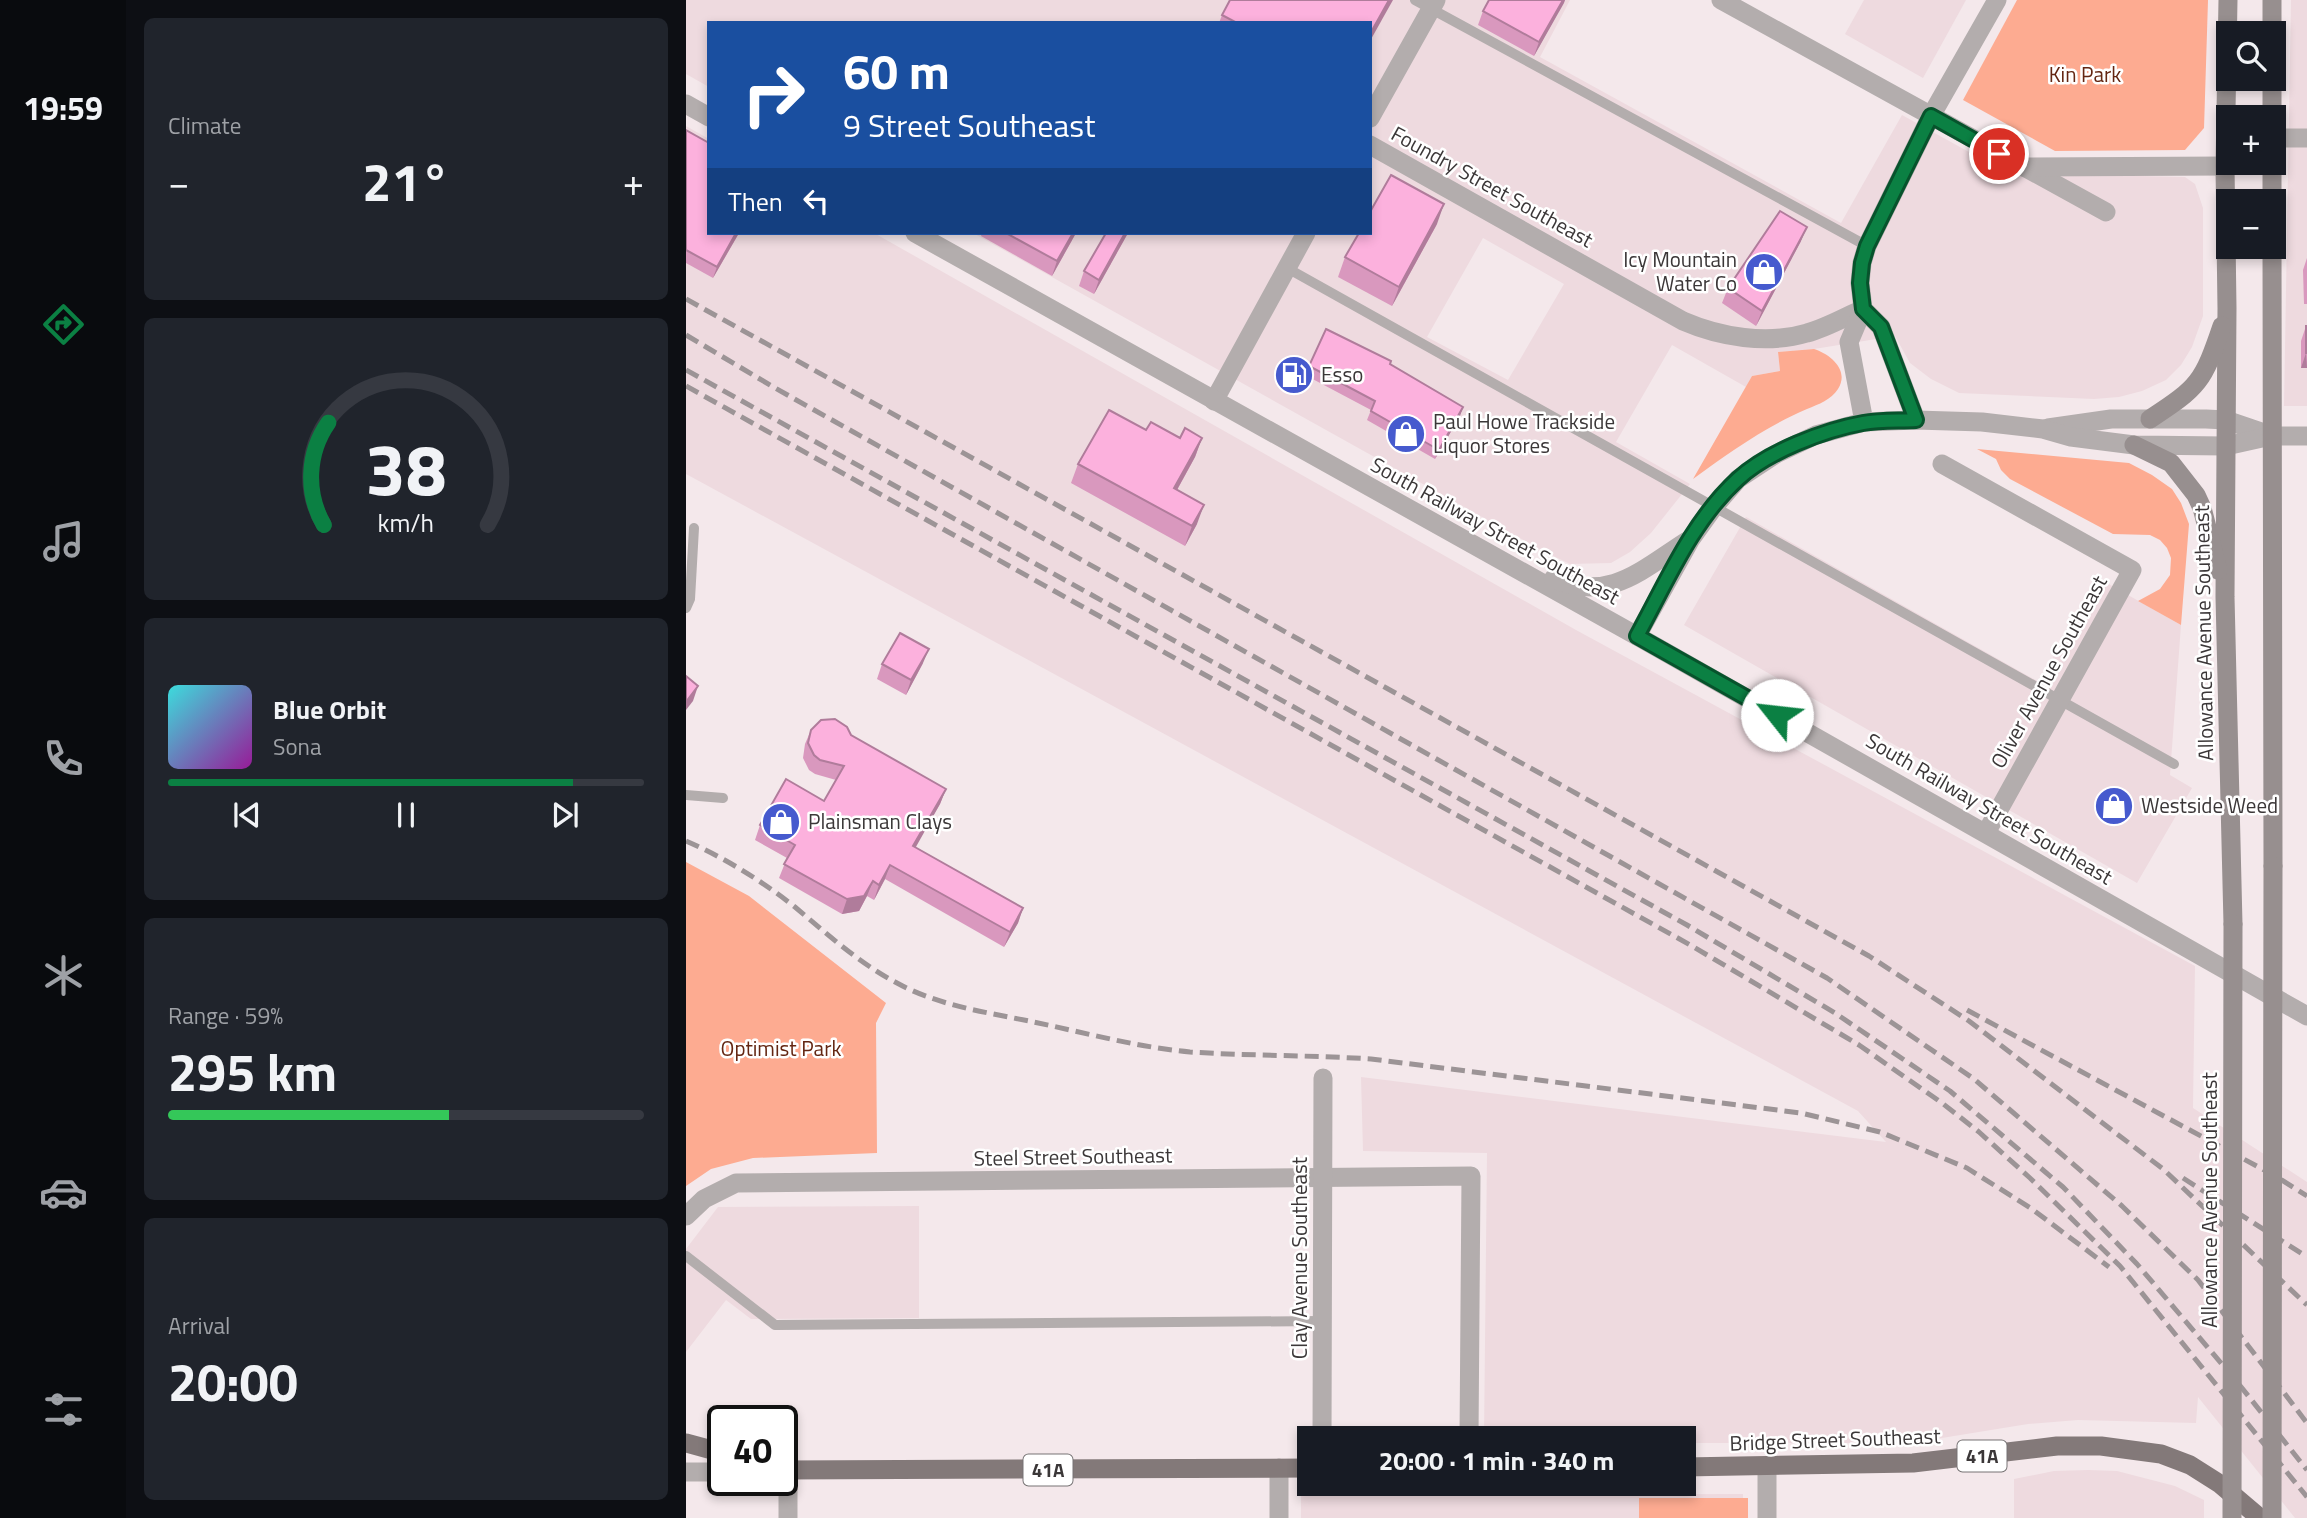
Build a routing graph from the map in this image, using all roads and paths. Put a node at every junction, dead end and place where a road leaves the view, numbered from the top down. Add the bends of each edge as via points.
1 (1721, 0) edge
2 (1997, 0) edge
3 (2228, 0) edge
4 (2272, 0) edge
5 (1427, 3) edge
6 (2272, 21) edge
7 (686, 104) edge
8 (2226, 105) edge
9 (1372, 114) edge
10 (707, 116) edge
11 (1931, 116) junction
12 (2286, 138) edge
13 (2307, 138) edge
14 (1372, 146) edge
15 (2216, 166) edge
16 (2022, 167) junction
17 (2225, 175) edge
18 (2106, 212) dead end
19 (919, 235) edge
20 (1305, 235) edge
21 (1867, 246) junction
22 (2272, 259) edge
23 (1287, 268) junction
24 (2227, 308) junction
25 (1863, 309) junction
26 (1214, 401) junction
27 (2150, 419) junction
28 (1916, 420) junction
29 (2226, 420) junction
30 (1864, 422) junction
31 (2043, 429) junction
32 (2271, 436) junction
33 (2307, 436) edge
34 (2134, 445) junction
35 (2225, 446) junction
36 (1942, 464) dead end
37 (1714, 507) junction
38 (694, 528) dead end
39 (1691, 539) junction
40 (1475, 548) junction
41 (2224, 597) junction
42 (686, 608) edge
43 (1637, 636) junction
44 (2060, 700) junction
45 (2174, 764) dead end
46 (686, 795) edge
47 (723, 798) dead end
48 (1986, 833) junction
49 (2307, 1016) edge
50 (1322, 1078) dead end
51 (1322, 1177) junction
52 (686, 1216) edge
53 (686, 1256) edge
54 (1322, 1321) junction
55 (1322, 1426) edge
56 (1469, 1426) edge
57 (686, 1443) edge
58 (707, 1449) edge
59 (1767, 1466) junction
60 (1696, 1467) edge
61 (1279, 1468) junction
62 (1297, 1468) edge
63 (798, 1471) edge
64 (686, 1472) edge
65 (707, 1472) edge
66 (786, 1496) edge
67 (788, 1518) edge
68 (1279, 1518) edge
69 (1767, 1518) edge
70 (2232, 1518) edge
71 (2260, 1518) edge
72 (2272, 1518) edge

1 - 11 street
2 - 11 street
3 - 8 main road, Allowance Avenue Southeast
4 - 6 main road
5 - 9 street
5 - 21 lane
7 - 10 street
11 - 16 street
11 - 21 street
12 - 13 street
14 - 25 street, Foundry Street Southeast via 1701,328 1726,336 1794,336
15 - 16 street
16 - 18 street
17 - 24 main road, Allowance Avenue Southeast
19 - 26 street, South Railway Street Southeast
20 - 23 street
21 - 25 street via 1860,283
22 - 32 main road
23 - 26 street
23 - 37 lane
24 - 27 main road via 2202,377
24 - 29 main road, Allowance Avenue Southeast
25 - 28 street via 1881,327
25 - 30 street via 1849,342
26 - 40 street, South Railway Street Southeast
27 - 29 street
27 - 31 street via 2110,419
28 - 30 street
28 - 31 street
29 - 32 street
29 - 35 main road, Allowance Avenue Southeast
30 - 37 street via 1816,435 1776,454 1738,479
31 - 34 street via 2071,438
32 - 33 street
32 - 35 street
32 - 72 main road, bridge
34 - 35 street
34 - 41 main road via 2171,463 2196,495
35 - 41 main road, Allowance Avenue Southeast
36 - 44 street, Oliver Avenue Southeast via 2132,570
37 - 39 street
37 - 44 lane
38 - 42 lane
39 - 40 street via 1621,582 1599,589 1570,586
39 - 43 street
40 - 43 street, South Railway Street Southeast
41 - 70 main road, Allowance Avenue Southeast, bridge via 2233,924
43 - 48 street, South Railway Street Southeast
44 - 45 lane
44 - 48 street, Oliver Avenue Southeast
46 - 47 lane
48 - 49 street, South Railway Street Southeast
50 - 51 street, Clay Avenue Southeast
51 - 52 street, Steel Street Southeast via 736,1183 704,1199
51 - 54 street, Clay Avenue Southeast
51 - 56 street, Steel Street Southeast via 1471,1175
53 - 54 lane via 775,1325
54 - 55 street, Clay Avenue Southeast
57 - 58 main road
59 - 60 main road, Bridge Street Southeast / 41A
59 - 69 street
59 - 71 main road, Bridge Street Southeast / 41A via 1913,1463 2057,1446 2101,1446 2161,1454 2189,1465
61 - 62 main road, 41A
61 - 63 main road, 41A
61 - 68 street
64 - 65 street
66 - 67 street

